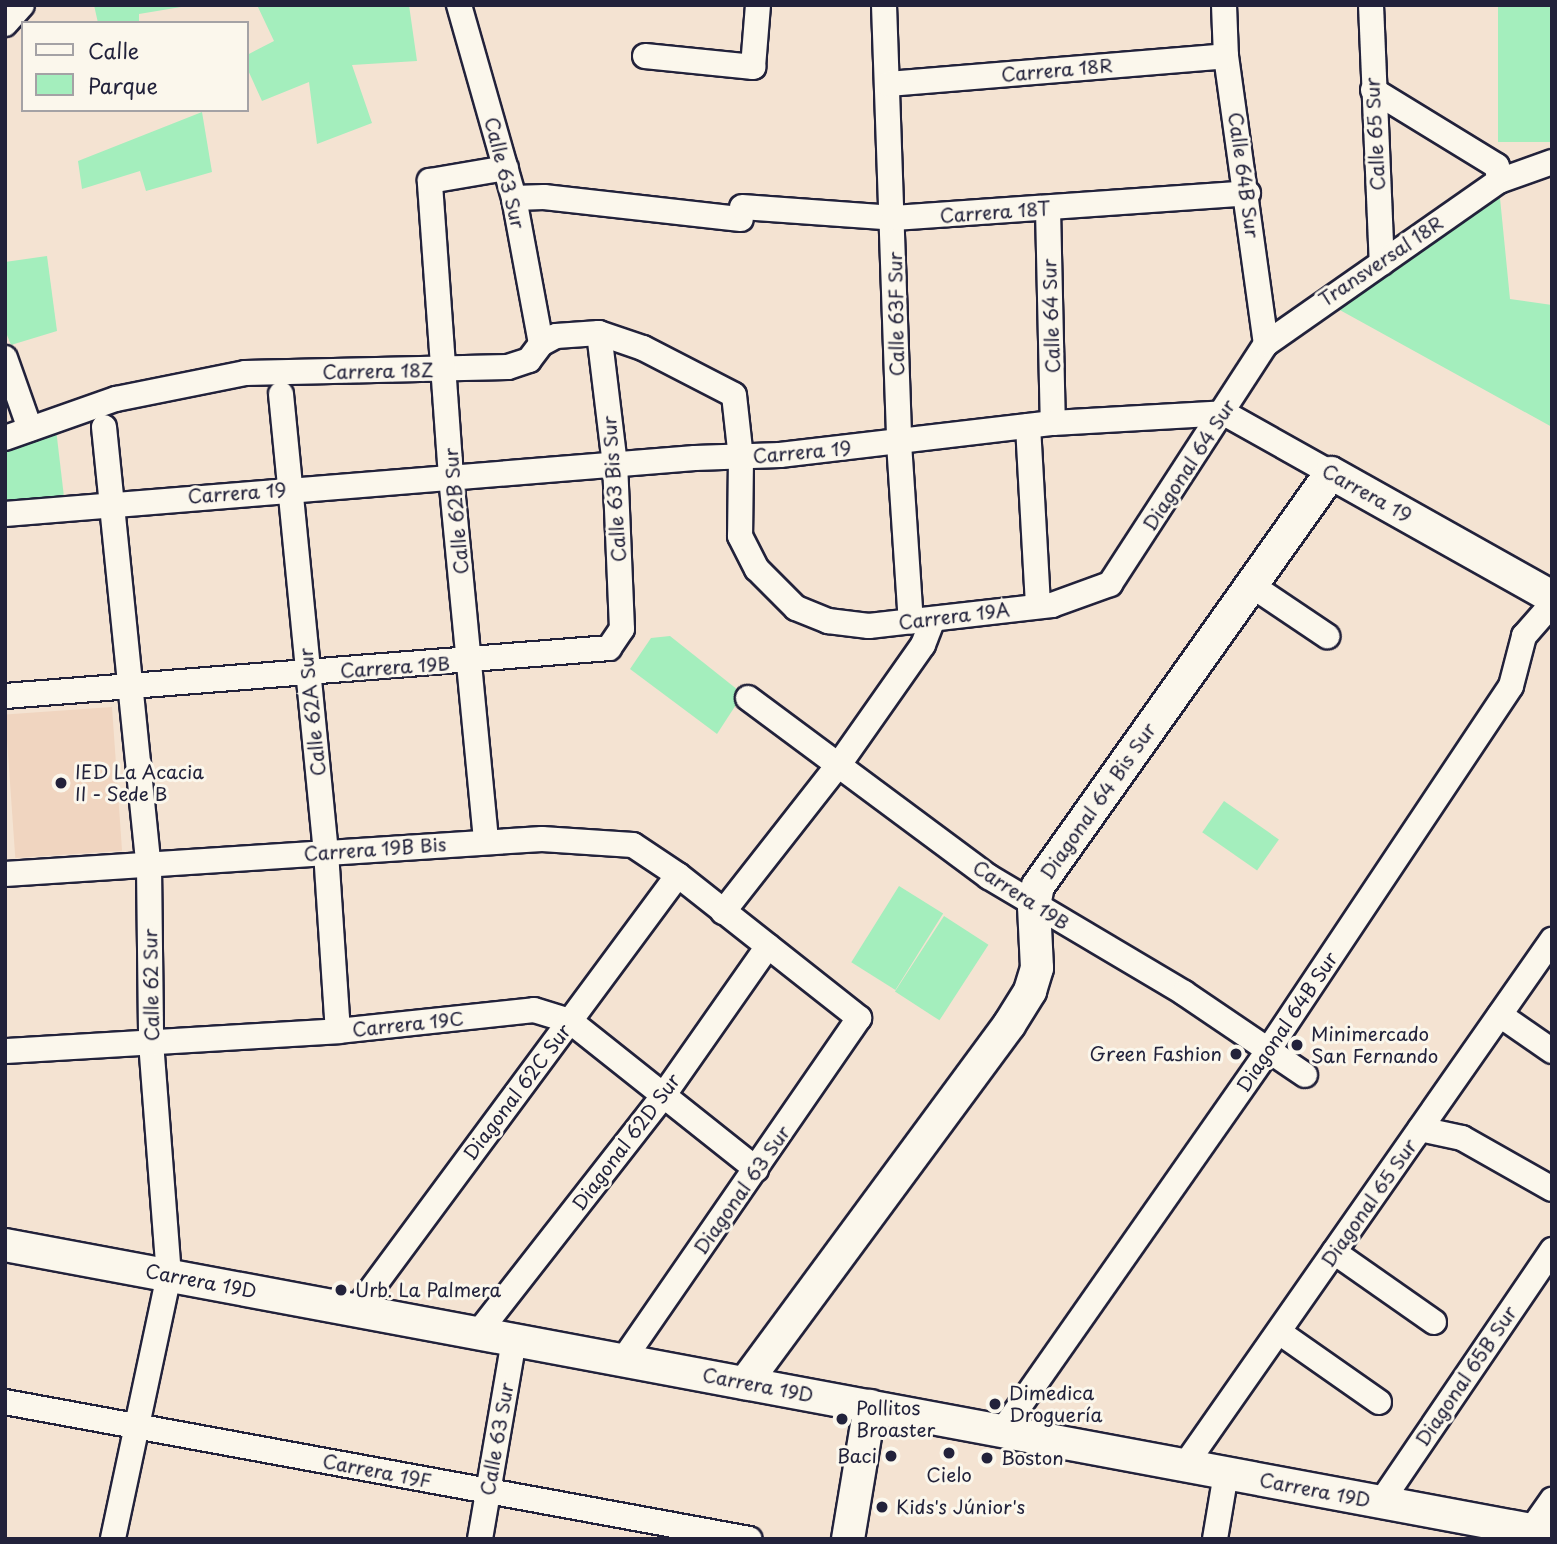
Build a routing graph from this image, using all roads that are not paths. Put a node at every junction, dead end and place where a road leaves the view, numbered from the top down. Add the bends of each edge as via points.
1 (22, 5) edge
2 (459, 5) edge
3 (758, 5) edge
4 (884, 5) edge
5 (1224, 5) edge
6 (1371, 5) edge
7 (5, 24) edge
8 (645, 56) dead end
9 (1226, 56) junction
10 (888, 84) junction
11 (1373, 90) junction
12 (506, 167) junction
13 (1549, 170) edge
14 (1499, 181) junction
15 (1248, 193) junction
16 (514, 198) junction
17 (1048, 209) junction
18 (894, 218) junction
19 (1382, 263) junction
20 (599, 333) junction
21 (541, 344) junction
22 (1266, 344) junction
23 (5, 358) edge
24 (446, 369) junction
25 (281, 394) dead end
26 (1224, 413) junction
27 (1054, 423) junction
28 (1028, 426) junction
29 (104, 427) dead end
30 (30, 429) junction
31 (5, 438) edge
32 (899, 443) junction
33 (741, 458) junction
34 (615, 466) junction
35 (1331, 473) junction
36 (451, 477) junction
37 (288, 489) junction
38 (110, 503) junction
39 (5, 514) edge
40 (1110, 583) joint
41 (1251, 585) junction
42 (1552, 597) edge
43 (1552, 604) edge
44 (1038, 606) junction
45 (922, 622) junction
46 (1327, 636) dead end
47 (615, 643) joint
48 (471, 662) junction
49 (309, 674) junction
50 (131, 687) junction
51 (5, 696) edge
52 (748, 698) dead end
53 (840, 764) junction
54 (486, 841) junction
55 (326, 852) junction
56 (149, 867) junction
57 (5, 874) edge
58 (678, 874) junction
59 (1034, 906) junction
60 (723, 912) junction
61 (1552, 940) edge
62 (768, 946) junction
63 (1500, 1014) junction
64 (859, 1018) joint
65 (570, 1021) junction
66 (338, 1031) junction
67 (151, 1042) junction
68 (1269, 1049) junction
69 (5, 1051) edge
70 (1552, 1051) edge
71 (1305, 1075) dead end
72 (663, 1096) junction
73 (1420, 1129) junction
74 (756, 1169) junction
75 (1552, 1189) edge
76 (5, 1245) edge
77 (1552, 1250) edge
78 (1334, 1252) junction
79 (169, 1275) junction
80 (356, 1310) junction
81 (1434, 1322) dead end
82 (1279, 1332) junction
83 (478, 1333) junction
84 (514, 1339) junction
85 (623, 1360) junction
86 (745, 1383) junction
87 (5, 1402) edge
88 (1378, 1402) dead end
89 (870, 1406) junction
90 (134, 1426) junction
91 (1002, 1431) junction
92 (1185, 1465) junction
93 (1226, 1473) junction
94 (488, 1491) junction
95 (1552, 1500) edge
96 (1381, 1502) junction
97 (1541, 1532) edge
98 (113, 1539) edge
99 (480, 1539) edge
100 (749, 1539) edge
101 (848, 1539) edge
102 (1215, 1539) edge

1 - 7 street
2 - 12 street, Calle 63 Sur
3 - 8 street via 753,66
4 - 10 street, Calle 63F Sur
5 - 9 street, Calle 64B Sur
6 - 11 street, Calle 65 Sur
9 - 10 street, Carrera 18R
9 - 15 street, Calle 64B Sur
10 - 18 street, Calle 63F Sur
11 - 14 street via 1497,166
11 - 19 street, Calle 65 Sur
12 - 16 street, Calle 63 Sur
12 - 24 street, Calle 62B Sur via 430,181
13 - 14 street, Transversal 18R
14 - 19 street, Transversal 18R
15 - 17 street, Carrera 18T
15 - 22 street, Calle 64B Sur
16 - 18 street, Carrera 18T
16 - 21 street, Calle 63 Sur
17 - 18 street, Carrera 18T
17 - 27 street, Calle 64 Sur
18 - 32 street, Calle 63F Sur
19 - 22 street, Transversal 18R
20 - 21 street, Carrera 18Z via 556,336
20 - 33 street, Carrera 18Z via 643,348 734,395
20 - 34 street, Calle 63 Bis Sur
21 - 24 street, Carrera 18Z via 523,364
22 - 26 street, Diagonal 64 Sur
23 - 30 street
24 - 30 street, Carrera 18Z via 245,373 116,399
24 - 36 street, Calle 62B Sur
25 - 37 street, Calle 62A Sur
26 - 27 street, Carrera 19
26 - 35 street, Carrera 19
26 - 40 street, Diagonal 64 Sur
27 - 28 street, Carrera 19
28 - 32 street, Carrera 19
28 - 44 street
29 - 38 street, Calle 62 Sur
30 - 31 street, Carrera 18Z
32 - 33 street, Carrera 19
32 - 45 street, Calle 63F Sur
33 - 34 street, Carrera 19
33 - 45 street, Carrera 19A via 740,536 757,569 796,608 848,625
34 - 36 street, Carrera 19
34 - 47 street, Calle 63 Bis Sur via 622,629
35 - 41 street, Diagonal 64 Bis Sur
35 - 42 street, Carrera 19
36 - 37 street, Carrera 19
36 - 48 street, Calle 62B Sur
37 - 38 street, Carrera 19
37 - 49 street, Calle 62A Sur
38 - 39 street, Carrera 19
38 - 50 street, Calle 62 Sur
40 - 44 street, Carrera 19A
41 - 46 street
41 - 59 street, Diagonal 64 Bis Sur via 1048,871
43 - 68 street, Diagonal 64B Sur via 1524,636 1511,686
44 - 45 street, Carrera 19A
45 - 53 street via 923,645
47 - 48 street, Carrera 19B via 601,651
48 - 49 street, Carrera 19B
48 - 54 street, Calle 62B Sur
49 - 50 street, Carrera 19B
49 - 55 street, Calle 62A Sur
50 - 51 street, Carrera 19B
50 - 56 street, Calle 62 Sur
52 - 53 street, Carrera 19B
53 - 59 street, Carrera 19B
53 - 60 street
54 - 55 street, Carrera 19B Bis
54 - 58 street, Carrera 19B Bis via 622,842
55 - 56 street, Carrera 19B Bis
55 - 66 street, Calle 62A Sur
56 - 57 street, Carrera 19B Bis
56 - 67 street, Calle 62 Sur
58 - 60 street, Carrera 19B Bis
58 - 65 street, Diagonal 62C Sur
59 - 68 street, Carrera 19B via 1184,993
59 - 86 street, Diagonal 64 Bis Sur via 1037,968 1030,991
60 - 62 street, Carrera 19B Bis
61 - 63 street, Diagonal 65 Sur
62 - 64 street, Carrera 19B Bis
62 - 72 street, Diagonal 62D Sur
63 - 70 street
63 - 73 street, Diagonal 65 Sur
64 - 74 street, Diagonal 63 Sur
65 - 66 street, Carrera 19C via 554,1014 512,1010
65 - 72 street, Carrera 19C
65 - 80 street, Diagonal 62C Sur
66 - 67 street, Carrera 19C
67 - 69 street, Carrera 19C
67 - 79 street, Calle 62 Sur
68 - 71 street, Carrera 19B
68 - 91 street, Diagonal 64B Sur
72 - 74 street, Carrera 19C
72 - 83 street, Diagonal 62D Sur
73 - 75 street via 1462,1138
73 - 78 street, Diagonal 65 Sur
74 - 85 street, Diagonal 63 Sur
76 - 79 street, Carrera 19D
77 - 96 street, Diagonal 65B Sur
78 - 81 street
78 - 82 street, Diagonal 65 Sur
79 - 80 street, Carrera 19D
79 - 90 street, Calle 62 Sur
80 - 83 street, Carrera 19D
82 - 88 street
82 - 92 street, Diagonal 65 Sur
83 - 84 street, Carrera 19D
84 - 85 street, Carrera 19D
84 - 94 street, Calle 63 Sur
85 - 86 street, Carrera 19D
86 - 89 street, Carrera 19D
87 - 90 street, Carrera 19F
89 - 91 street, Carrera 19D
89 - 101 street
90 - 94 street, Carrera 19F
90 - 98 street, Calle 62 Sur
91 - 92 street, Carrera 19D
92 - 93 street, Carrera 19D
93 - 96 street, Carrera 19D
93 - 102 street
94 - 99 street, Calle 63 Sur
94 - 100 street, Carrera 19F
95 - 97 street
96 - 97 street, Carrera 19D

